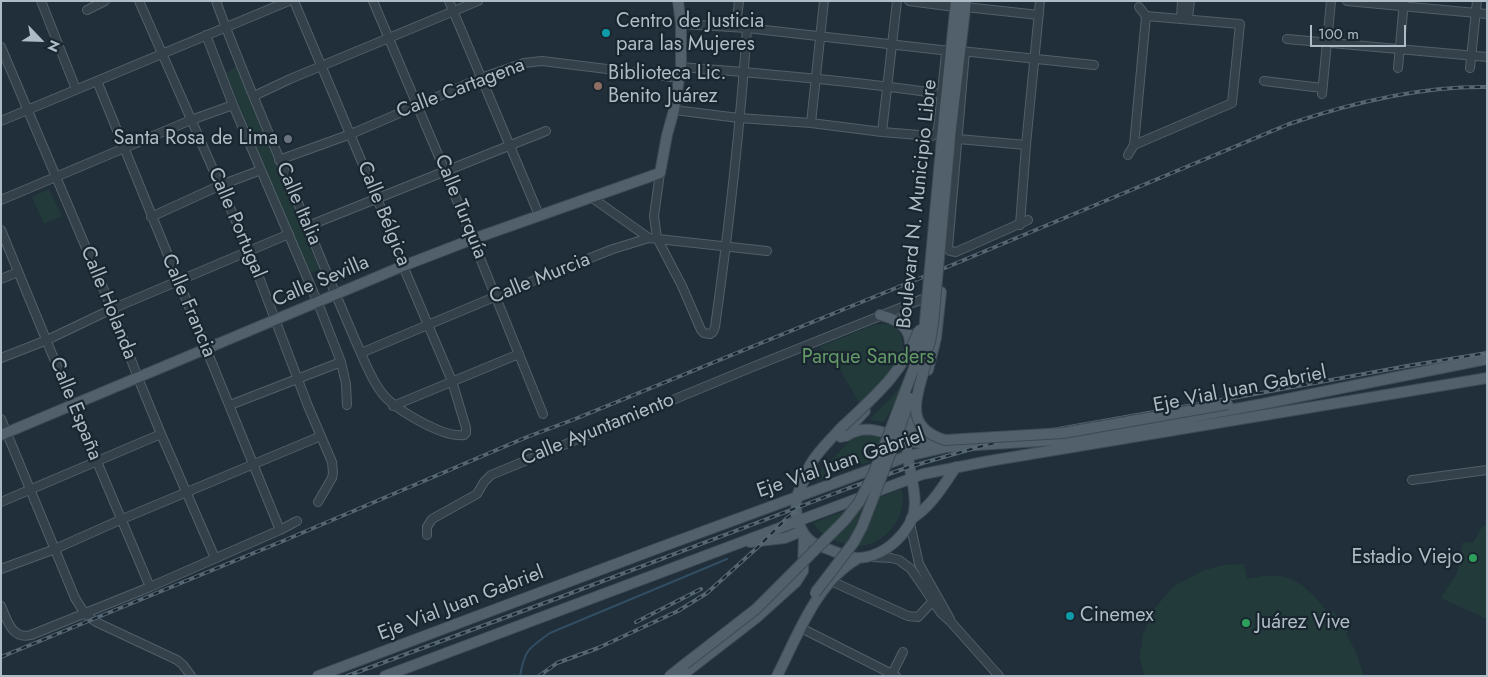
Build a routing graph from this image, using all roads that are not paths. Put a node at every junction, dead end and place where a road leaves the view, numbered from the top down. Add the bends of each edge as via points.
1 (42, 1) edge
2 (105, 1) edge
3 (139, 1) edge
4 (216, 1) edge
5 (289, 1) edge
6 (294, 1) edge
7 (373, 1) edge
8 (449, 1) edge
9 (478, 1) edge
10 (678, 1) edge
11 (739, 1) edge
12 (824, 1) edge
13 (897, 1) edge
14 (909, 1) edge
15 (1040, 1) edge
16 (1182, 1) edge
17 (1190, 1) edge
18 (1332, 1) edge
19 (1347, 1) edge
20 (1477, 1) edge
21 (960, 4) edge
22 (1404, 4) edge
23 (1138, 7) dead end
24 (87, 10) dead end
25 (454, 11) junction
26 (1476, 12) junction
27 (1487, 14) edge
28 (1039, 15) junction
29 (1146, 16) junction
30 (1184, 18) junction
31 (1248, 19) dead end
32 (681, 24) junction
33 (1240, 24) junction
34 (225, 27) junction
35 (736, 27) junction
36 (747, 28) junction
37 (206, 35) junction
38 (820, 35) junction
39 (388, 38) junction
40 (1286, 39) dead end
41 (1327, 43) junction
42 (893, 45) junction
43 (1, 47) edge
44 (1400, 50) junction
45 (956, 51) junction
46 (162, 53) junction
47 (1471, 56) junction
48 (1487, 57) edge
49 (1034, 60) junction
50 (1094, 65) dead end
51 (321, 66) junction
52 (681, 67) junction
53 (1398, 68) dead end
54 (1470, 68) dead end
55 (744, 72) junction
56 (481, 78) junction
57 (680, 78) junction
58 (815, 78) junction
59 (97, 81) junction
60 (1264, 81) dead end
61 (887, 86) junction
62 (76, 89) junction
63 (941, 94) junction
64 (254, 96) junction
65 (233, 104) junction
66 (417, 104) junction
67 (1232, 104) junction
68 (1238, 109) dead end
69 (28, 110) junction
70 (674, 110) junction
71 (739, 118) junction
72 (1, 120) edge
73 (191, 120) junction
74 (811, 123) junction
75 (546, 131) dead end
76 (882, 132) junction
77 (350, 134) junction
78 (947, 135) junction
79 (1026, 145) junction
80 (1134, 145) junction
81 (509, 146) junction
82 (123, 148) junction
83 (1128, 155) dead end
84 (279, 160) junction
85 (261, 170) junction
86 (445, 171) junction
87 (660, 173) junction
88 (56, 177) junction
89 (221, 185) junction
90 (591, 197) junction
91 (377, 198) junction
92 (1, 200) edge
93 (539, 215) junction
94 (151, 217) junction
95 (1028, 220) dead end
96 (1020, 225) junction
97 (308, 226) junction
98 (1, 230) edge
99 (289, 234) junction
100 (653, 238) junction
101 (473, 239) junction
102 (726, 247) junction
103 (249, 251) junction
104 (767, 251) dead end
105 (403, 266) junction
106 (18, 272) junction
107 (1, 279) edge
108 (179, 281) junction
109 (941, 292) joint
110 (335, 295) junction
111 (496, 297) junction
112 (318, 302) junction
113 (909, 303) junction
114 (112, 308) junction
115 (926, 310) junction
116 (880, 315) junction
117 (275, 321) junction
118 (428, 325) junction
119 (905, 328) junction
120 (47, 340) junction
121 (930, 342) junction
122 (207, 350) junction
123 (361, 353) junction
124 (519, 354) junction
125 (1, 358) edge
126 (1487, 359) edge
127 (341, 362) junction
128 (138, 378) junction
129 (298, 378) junction
130 (1487, 378) edge
131 (452, 381) junction
132 (1262, 404) junction
133 (72, 405) junction
134 (230, 405) junction
135 (347, 405) dead end
136 (393, 406) junction
137 (543, 414) dead end
138 (1, 418) edge
139 (912, 421) junction
140 (466, 428) joint
141 (4, 434) edge
142 (162, 434) junction
143 (321, 436) junction
144 (907, 440) junction
145 (838, 441) junction
146 (929, 443) junction
147 (947, 447) junction
148 (908, 456) junction
149 (96, 462) junction
150 (253, 464) junction
151 (956, 467) junction
152 (1487, 470) edge
153 (806, 475) junction
154 (912, 478) junction
155 (1412, 480) dead end
156 (31, 490) junction
157 (186, 492) junction
158 (797, 496) junction
159 (1, 502) edge
160 (318, 502) dead end
161 (120, 520) junction
162 (798, 520) junction
163 (297, 521) dead end
164 (911, 521) junction
165 (280, 530) junction
166 (803, 533) junction
167 (426, 535) dead end
168 (742, 542) junction
169 (55, 549) junction
170 (215, 558) junction
171 (862, 558) junction
172 (1, 569) edge
173 (831, 581) junction
174 (150, 587) junction
175 (933, 602) junction
176 (1, 606) edge
177 (85, 614) junction
178 (950, 621) junction
179 (801, 628) junction
180 (903, 652) dead end
181 (893, 675) edge
182 (191, 676) edge
183 (318, 676) edge
184 (385, 676) edge
185 (670, 676) edge
186 (681, 676) edge
187 (770, 676) edge
188 (777, 676) edge
189 (998, 676) edge

1 - 62 street
2 - 24 street
3 - 46 street, Calle Portugal
4 - 34 street, Calle Italia
5 - 34 street
6 - 51 street, Calle Bélgica
7 - 39 street, Calle Turquía
8 - 25 street
9 - 25 street
10 - 32 main road
11 - 35 street
12 - 38 street
13 - 42 street
14 - 21 street
15 - 28 street
16 - 30 street
17 - 30 street
18 - 41 street
19 - 22 street
20 - 26 street
21 - 28 street
21 - 45 main road, Boulevard N. Municipio Libre
22 - 26 street
22 - 44 street
23 - 29 street
25 - 39 street
25 - 56 street
26 - 27 street
26 - 47 street
28 - 49 street
29 - 30 street
29 - 80 street
30 - 33 street
31 - 33 street
32 - 35 street
32 - 52 main road
33 - 67 street
34 - 37 street
34 - 64 street, Calle Italia
35 - 36 street
36 - 38 street
36 - 55 street
37 - 46 street
37 - 65 street, Calle Italia
38 - 42 street
38 - 58 street
39 - 51 street
39 - 66 street, Calle Turquía
40 - 41 street
41 - 44 street
41 - 60 street via 1322,91
42 - 45 street
42 - 61 street
43 - 69 street, Calle Holanda
44 - 47 street
44 - 53 street
45 - 49 street
45 - 63 street
45 - 78 main road, Boulevard N. Municipio Libre
46 - 59 street
46 - 73 street, Calle Portugal
47 - 48 street
47 - 54 street
49 - 50 street
49 - 79 street
51 - 64 street
51 - 77 street, Calle Bélgica
52 - 55 street
52 - 57 main road
55 - 58 street
55 - 71 street
56 - 57 street, Calle Cartagena via 524,63 542,61
56 - 66 street, Calle Cartagena
56 - 81 street
57 - 70 main road
58 - 61 street
58 - 74 street
59 - 62 street
59 - 82 street, Calle Francia
61 - 63 street
61 - 76 street
62 - 69 street
63 - 78 street
64 - 84 street, Calle Italia
65 - 73 street
65 - 85 street, Calle Italia
66 - 77 street, Calle Cartagena
66 - 86 street, Calle Turquía
67 - 68 street
67 - 80 street
69 - 72 street
69 - 88 street, Calle Holanda
70 - 71 street
70 - 87 main road
71 - 74 street
71 - 102 street
73 - 82 street
73 - 89 street, Calle Portugal
74 - 76 street
75 - 81 street
76 - 78 street
77 - 84 street, Calle Cartagena
77 - 91 street, Calle Bélgica
78 - 79 street
78 - 96 street via 950,251 956,252
78 - 115 main road, Boulevard N. Municipio Libre, bridge
78 - 121 main road, Boulevard N. Municipio Libre, bridge
79 - 96 street
80 - 83 street
81 - 86 street
81 - 93 street
82 - 88 street
82 - 94 street, Calle Francia
84 - 97 street, Calle Italia
85 - 89 street
85 - 99 street, Calle Italia
86 - 91 street
86 - 101 street, Calle Turquía
87 - 90 main road, Calle Sevilla
87 - 100 street
88 - 92 street
88 - 114 street, Calle Holanda
89 - 94 street
89 - 103 street, Calle Portugal
90 - 93 main road, Calle Sevilla
90 - 100 street
91 - 97 street
91 - 105 street, Calle Bélgica
93 - 101 main road, Calle Sevilla
94 - 108 street, Calle Francia
95 - 96 street
97 - 110 street, Calle Italia
98 - 106 street, Calle España
99 - 103 street
99 - 112 street, Calle Italia
100 - 102 street, Calle Murcia
100 - 102 street via 682,286 701,330 710,334 715,327
100 - 111 street, Calle Murcia via 572,265
101 - 105 main road, Calle Sevilla
101 - 111 street, Calle Turquía
102 - 104 street, Calle Murcia
103 - 108 street
103 - 117 street, Calle Portugal
105 - 110 main road, Calle Sevilla
105 - 118 street, Calle Bélgica
106 - 107 street
106 - 120 street, Calle España
108 - 114 street
108 - 122 street, Calle Francia
109 - 113 street, Calle Ayuntamiento
109 - 139 main road via 932,358
110 - 112 main road, Calle Sevilla
110 - 123 street, Calle Italia
111 - 118 street, Calle Murcia
111 - 124 street, Calle Turquía
112 - 117 main road, Calle Sevilla
112 - 127 street, Calle Italia
113 - 116 street, Calle Ayuntamiento
113 - 119 main road via 904,315
114 - 120 street
114 - 128 street, Calle Holanda
115 - 153 main road, bridge via 910,351 897,373 826,445
115 - 185 main road, Boulevard N. Municipio Libre, bridge via 920,351 873,476 859,502 840,527 761,604
116 - 119 main road
116 - 167 street, Calle Ayuntamiento via 491,475 478,494 432,519
117 - 122 main road, Calle Sevilla
117 - 129 street, Calle Portugal
118 - 123 street, Calle Murcia
118 - 131 street, Calle Bélgica
119 - 145 main road via 911,345 908,358 895,380
120 - 125 street
120 - 133 street, Calle España
121 - 132 main road, bridge via 917,394 917,414 925,430 945,440 1063,433 1228,404
121 - 187 main road, Boulevard N. Municipio Libre, bridge via 862,527 807,606
122 - 128 main road, Calle Sevilla
122 - 134 street, Calle Francia
123 - 136 street, Calle Italia via 380,391
124 - 131 street
124 - 137 street, Calle Turquía
126 - 132 main road, Eje Vial Juan Gabriel
127 - 129 street
127 - 135 street, Calle Italia
128 - 133 main road, Calle Sevilla
128 - 142 street, Calle Holanda
129 - 134 street
129 - 143 street, Calle Portugal
130 - 151 main road, Eje Vial Juan Gabriel
131 - 136 street
131 - 140 street, Calle Bélgica
132 - 147 main road, Eje Vial Juan Gabriel via 1071,440
133 - 141 main road, Calle Sevilla
133 - 149 street, Calle España
134 - 150 street, Calle Francia
136 - 140 street, Calle Italia via 449,433 462,436
138 - 141 street
139 - 144 main road
139 - 146 main road
141 - 156 street
142 - 149 street
142 - 157 street, Calle Holanda
143 - 150 street
143 - 160 street, Calle Portugal via 333,473
144 - 145 main road via 870,429 850,433
144 - 146 main road
144 - 148 main road
145 - 153 main road
146 - 147 main road
147 - 148 main road, Eje Vial Juan Gabriel
148 - 154 main road
148 - 158 main road, Eje Vial Juan Gabriel
149 - 156 street
149 - 161 street, Calle España
150 - 157 street
150 - 165 street, Calle Francia
151 - 154 main road, Eje Vial Juan Gabriel
151 - 164 main road via 930,504
152 - 155 street
153 - 158 main road
154 - 162 main road, Eje Vial Juan Gabriel
154 - 164 main road
156 - 159 street
156 - 169 street
157 - 161 street
157 - 170 street, Calle Holanda
158 - 162 main road
158 - 183 main road, Eje Vial Juan Gabriel
161 - 169 street
161 - 174 street, Calle España
162 - 166 main road
162 - 168 main road, Eje Vial Juan Gabriel
163 - 165 street
164 - 171 main road via 891,546
164 - 178 street via 920,564
165 - 170 street
166 - 168 main road
166 - 171 main road via 818,545 845,556
166 - 186 main road via 803,570 796,582 756,618
168 - 184 main road, Eje Vial Juan Gabriel
169 - 172 street
169 - 177 street
170 - 174 street
171 - 173 main road via 846,565
171 - 175 street via 891,558 906,564
173 - 175 street via 908,616 918,617
173 - 179 main road
174 - 177 street
175 - 178 street
176 - 177 street via 11,629 20,636 31,636
177 - 182 street via 177,660
178 - 189 street
179 - 181 street
179 - 188 main road
180 - 181 street

